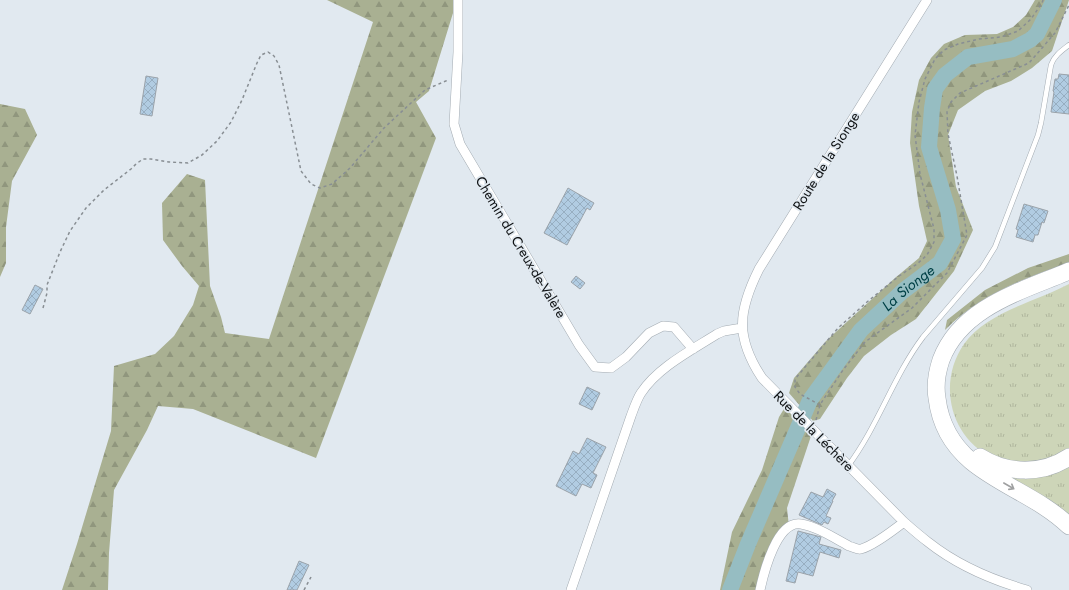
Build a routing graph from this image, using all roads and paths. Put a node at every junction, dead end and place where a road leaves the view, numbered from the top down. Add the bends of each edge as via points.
1 (458, 0) edge
2 (927, 0) edge
3 (1043, 0) edge
4 (1069, 5) edge
5 (1069, 45) edge
6 (456, 75) junction
7 (1069, 271) edge
8 (1069, 279) edge
9 (43, 308) dead end
10 (742, 328) junction
11 (692, 349) junction
12 (820, 405) junction
13 (813, 430) junction
14 (1069, 457) edge
15 (848, 466) junction
16 (904, 522) junction
17 (1069, 526) edge
18 (311, 577) dead end
19 (304, 590) edge
20 (571, 590) edge
21 (760, 590) edge
22 (1027, 590) edge

1 - 6 street, Chemin du Creux-de-Valère
2 - 10 street, Route de la Sionge via 759,269 746,298
3 - 12 path via 1031,19 1018,31 1001,37 958,44 944,50 935,59 921,94 915,135 920,174 934,229 934,242 927,255 838,328 795,379 795,387 800,394
4 - 12 path via 1055,33 1029,63 960,93 951,102 947,112 948,134 967,235 947,273 912,308 865,342
5 - 15 lane via 1056,56 1051,65 1038,135 992,254 916,346 861,448
6 - 9 path via 425,90 384,128 350,168 332,184 320,188 311,184 301,171 279,64 268,52 261,55 231,122 217,141 202,155 188,163 143,159 86,208 70,230 60,252 47,285
6 - 11 street, Chemin du Creux-de-Valère via 454,124 460,144 579,345 595,367 611,368 626,357 649,333 663,326 674,328
7 -> 17 highway via 1003,299 967,322 944,352 938,370 936,390 938,410 944,427 964,455 988,473 1046,508
8 - 14 highway via 1002,308 971,328 951,356 946,369 944,389 950,420 961,440 996,466 1028,471 1050,467
10 - 11 street via 724,331
10 - 13 street, Rue de la Léchère via 749,355 762,378
11 - 20 street via 653,378 640,393
12 - 13 path
13 - 15 street, Rue de la Léchère
15 - 16 street, Rue de la Léchère
16 - 21 street via 860,549 801,524 789,527 780,536 768,560
16 - 22 street, Rue de la Léchère via 950,558 1003,583
18 - 19 path

